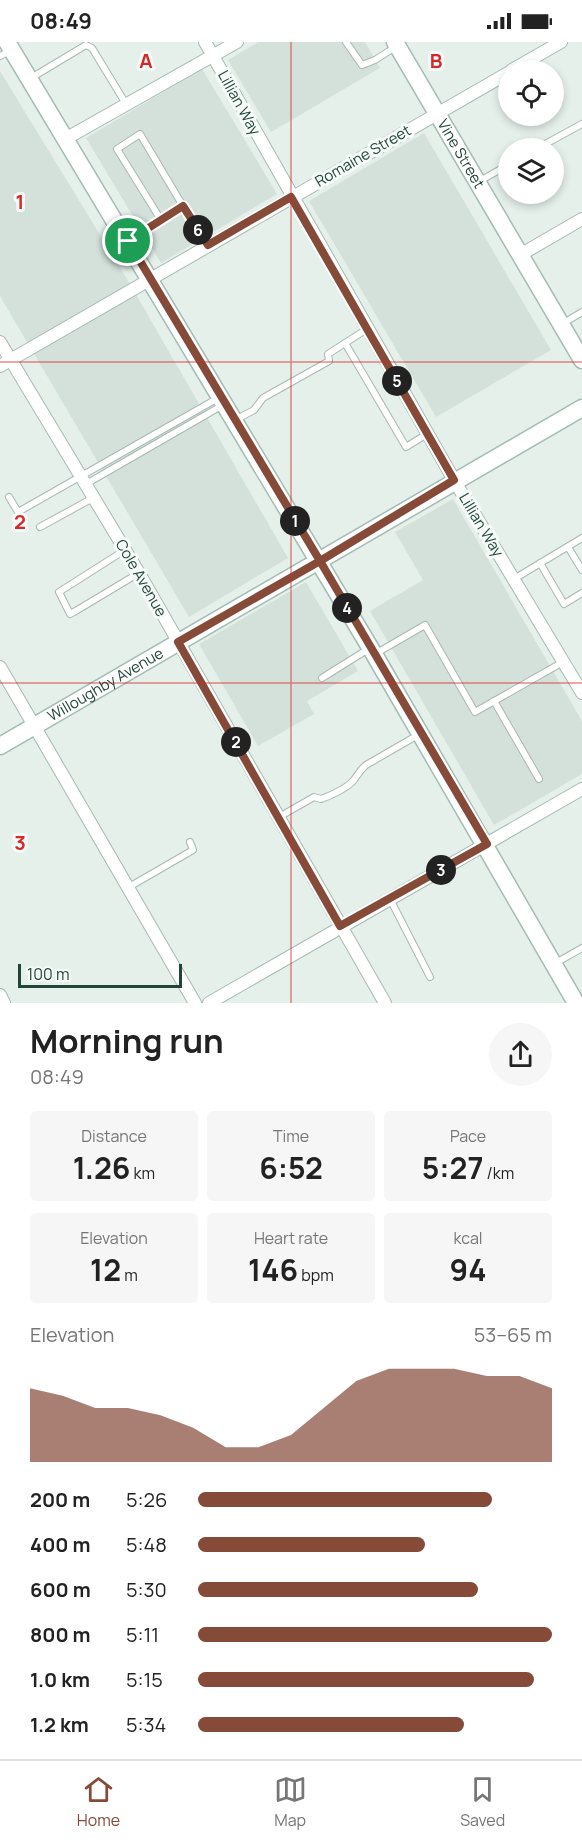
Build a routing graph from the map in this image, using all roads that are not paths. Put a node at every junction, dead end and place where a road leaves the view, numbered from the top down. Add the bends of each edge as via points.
1 (205, 42) edge
2 (237, 42) edge
3 (346, 42) edge
4 (561, 42) edge
5 (397, 44) edge
6 (6, 49) edge
7 (213, 56) junction
8 (530, 60) edge
9 (30, 78) junction
10 (498, 79) edge
11 (126, 104) junction
12 (437, 114) junction
13 (582, 124) edge
14 (67, 138) junction
15 (556, 138) edge
16 (498, 170) edge
17 (477, 182) junction
18 (291, 197) junction
19 (183, 206) junction
20 (582, 219) edge
21 (161, 220) junction
22 (128, 241) junction
23 (208, 245) junction
24 (520, 255) junction
25 (150, 279) junction
26 (582, 312) edge
27 (561, 325) junction
28 (367, 329) junction
29 (0, 342) edge
30 (345, 343) junction
31 (582, 360) edge
32 (5, 362) edge
33 (223, 400) junction
34 (582, 408) edge
35 (235, 421) junction
36 (427, 434) junction
37 (82, 480) junction
38 (454, 480) junction
39 (9, 497) dead end
40 (93, 498) junction
41 (40, 527) dead end
42 (582, 538) edge
43 (568, 547) junction
44 (125, 550) junction
45 (320, 561) junction
46 (540, 564) junction
47 (582, 570) edge
48 (139, 573) junction
49 (513, 579) junction
50 (582, 593) edge
51 (178, 642) junction
52 (372, 651) junction
53 (563, 661) junction
54 (0, 667) edge
55 (321, 678) dead end
56 (582, 693) edge
57 (494, 701) junction
58 (34, 726) junction
59 (421, 733) junction
60 (0, 746) edge
61 (539, 779) dead end
62 (582, 789) edge
63 (279, 817) junction
64 (190, 842) dead end
65 (487, 844) junction
66 (129, 887) junction
67 (390, 898) junction
68 (340, 926) junction
69 (582, 948) edge
70 (554, 964) junction
71 (430, 977) dead end
72 (0, 995) edge
73 (4, 1003) edge
74 (195, 1003) edge
75 (208, 1003) edge
76 (385, 1003) edge
77 (576, 1003) edge

1 - 7 street, Lillian Way
2 - 7 street
3 - 5 lane via 362,65
4 - 8 street, Romaine Street
5 - 12 main road, Vine Street
6 - 9 main road
7 - 11 street
7 - 18 street, Lillian Way
9 - 11 lane via 86,45 92,48
9 - 14 main road
10 - 12 street, Romaine Street
11 - 14 street
12 - 17 main road, Vine Street
12 - 18 street, Romaine Street
13 - 15 lane
14 - 22 main road
16 - 17 lane
17 - 24 main road, Vine Street
18 - 23 street, Romaine Street
18 - 28 street, Lillian Way
19 - 21 lane
19 - 21 lane via 140,134 117,148
19 - 23 lane
20 - 24 street
21 - 22 lane
22 - 25 main road
23 - 25 street, Romaine Street
24 - 27 main road, Vine Street
25 - 32 street, Romaine Street
25 - 33 main road
26 - 27 lane
27 - 31 main road, Vine Street
28 - 30 lane
28 - 36 street, Lillian Way
29 - 32 street, Cole Avenue
30 - 35 lane via 328,354 329,361 263,398 254,410
30 - 36 lane via 406,447
32 - 37 street, Cole Avenue
33 - 35 main road
33 - 37 lane
34 - 38 main road, Willoughby Avenue
35 - 45 main road
36 - 38 street, Lillian Way
37 - 39 lane via 18,512
37 - 40 street, Cole Avenue
38 - 45 main road, Willoughby Avenue
38 - 49 street, Lillian Way
40 - 41 lane
40 - 44 street, Cole Avenue
42 - 43 lane
43 - 46 lane
43 - 47 lane
44 - 48 street, Cole Avenue
44 - 48 lane via 59,592 67,611 74,612
45 - 51 main road, Willoughby Avenue
45 - 52 main road
46 - 49 lane
46 - 50 lane via 564,604
48 - 51 street, Cole Avenue
49 - 53 street, Lillian Way
51 - 58 main road, Willoughby Avenue
51 - 63 street, Cole Avenue
52 - 55 lane
52 - 57 lane via 425,625 475,712
52 - 59 main road
53 - 56 street, Lillian Way
53 - 57 lane
54 - 58 street
57 - 61 lane
58 - 60 main road, Willoughby Avenue
58 - 66 street
59 - 63 lane via 358,771 353,781 327,797 314,797
59 - 65 main road
62 - 65 street
63 - 68 street, Cole Avenue
64 - 66 lane via 194,850
65 - 67 street
65 - 70 main road
66 - 74 street
67 - 68 street
67 - 71 lane
68 - 75 street
68 - 76 street, Cole Avenue
69 - 70 lane
70 - 77 main road
72 - 73 street

